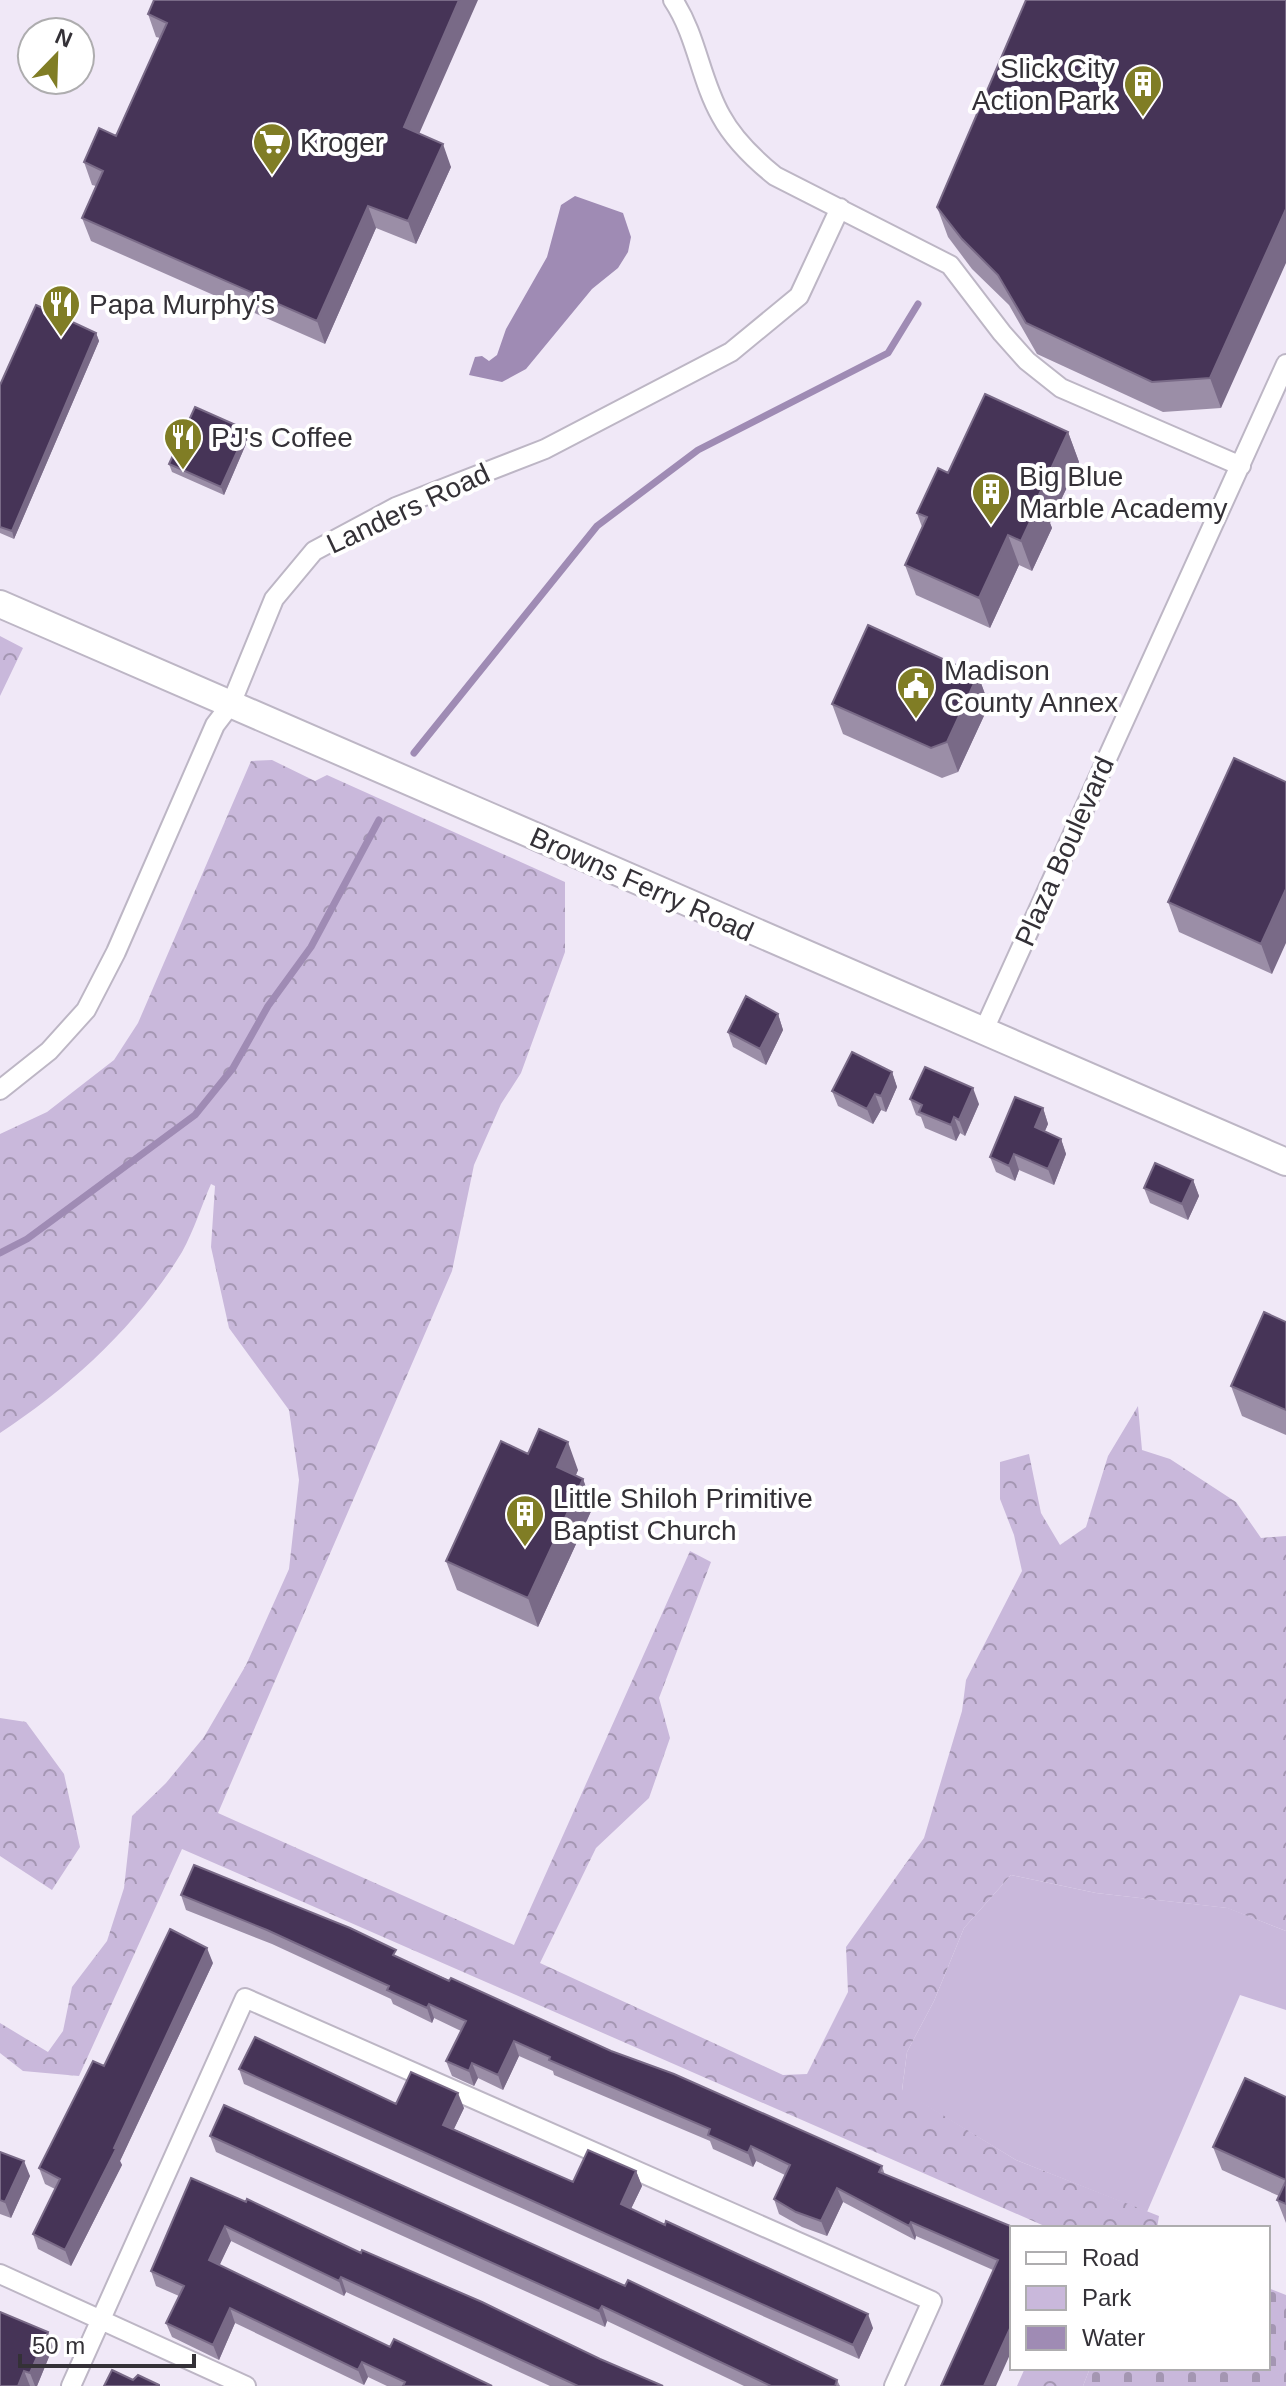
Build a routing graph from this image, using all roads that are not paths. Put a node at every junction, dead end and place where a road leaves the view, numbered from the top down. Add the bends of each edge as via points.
1 (673, 0) edge
2 (840, 208) junction
3 (1286, 364) edge
4 (1241, 466) junction
5 (0, 604) edge
6 (231, 704) junction
7 (983, 1032) junction
8 (0, 1090) edge
9 (1286, 1162) edge
10 (0, 2274) edge
11 (100, 2320) junction
12 (71, 2386) edge
13 (246, 2386) edge
14 (894, 2386) edge

1 - 2 street via 692,33 731,131 775,176
2 - 4 street via 950,265 1027,361 1061,388
2 - 6 street, Landers Road via 799,296 731,352 545,449 396,507 314,551 274,599
3 - 4 street, Plaza Boulevard
4 - 7 street, Plaza Boulevard
5 - 6 main road, Browns Ferry Road
6 - 7 main road, Browns Ferry Road
6 - 8 street, Landers Road via 215,725 86,1010 49,1051
7 - 9 main road, Browns Ferry Road
10 - 11 street
11 - 12 street
11 - 13 street
11 - 14 street via 245,1998 932,2301

